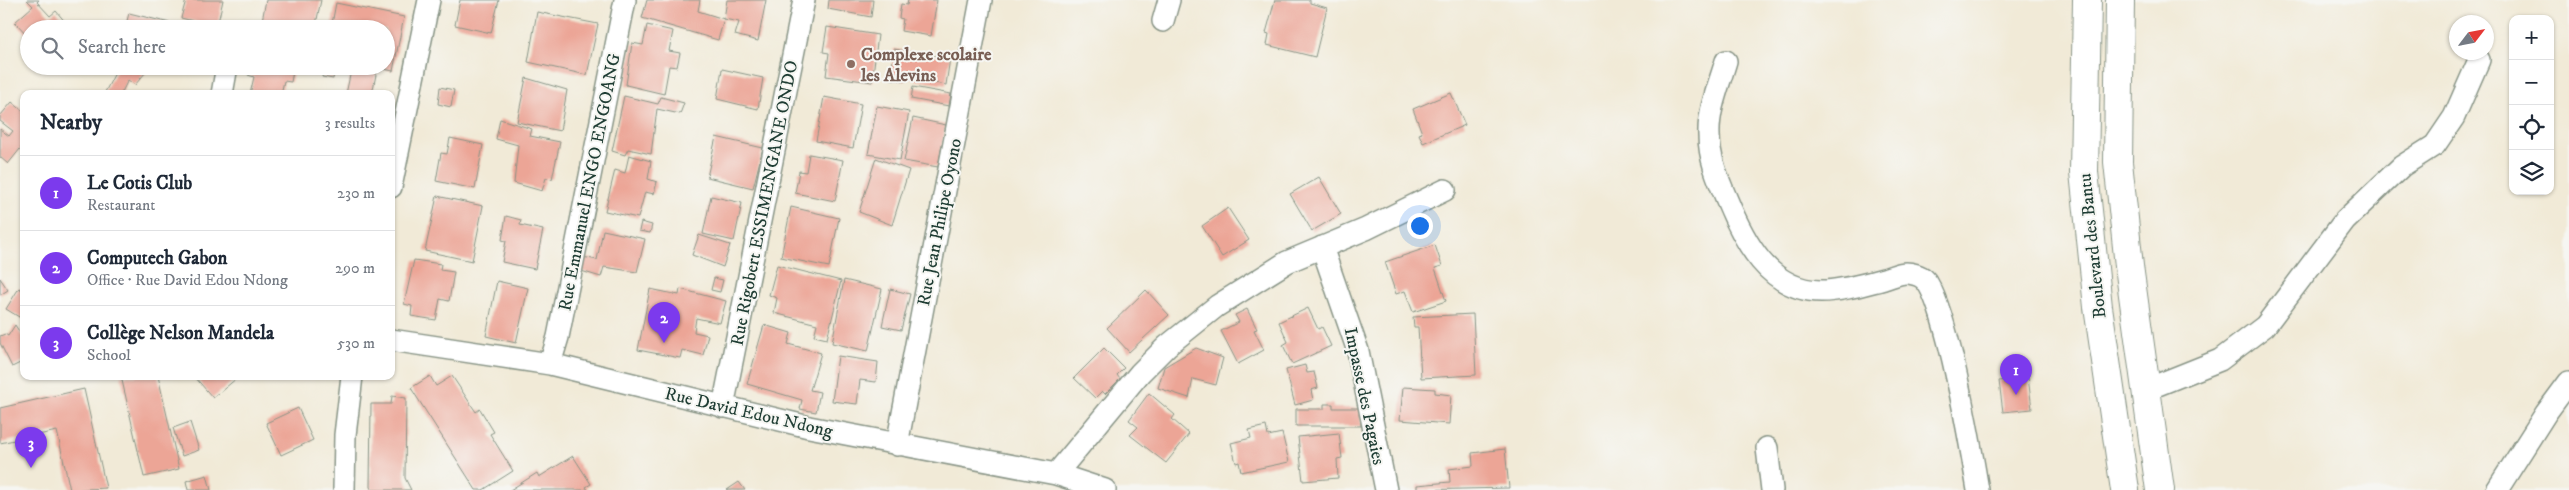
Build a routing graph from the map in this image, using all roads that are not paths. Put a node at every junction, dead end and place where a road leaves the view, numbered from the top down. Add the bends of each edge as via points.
1 (429, 0) edge
2 (625, 0) edge
3 (804, 0) edge
4 (982, 0) edge
5 (1169, 0) edge
6 (2087, 0) edge
7 (2120, 0) edge
8 (1163, 21) dead end
9 (2479, 60) dead end
10 (1726, 61) dead end
11 (225, 75) edge
12 (223, 90) edge
13 (395, 167) edge
14 (1445, 190) dead end
15 (1322, 247) junction
16 (395, 341) edge
17 (550, 364) junction
18 (352, 380) edge
19 (2569, 382) edge
20 (2145, 390) junction
21 (723, 407) junction
22 (897, 445) junction
23 (1767, 448) dead end
24 (1056, 474) junction
25 (344, 490) edge
26 (1105, 490) edge
27 (1386, 490) edge
28 (1772, 490) edge
29 (1978, 490) edge
30 (2125, 490) edge
31 (2160, 490) edge
32 (2497, 490) edge

1 - 13 street
2 - 17 street, Rue Emmanuel ENGO ENGOANG via 560,328
3 - 21 street, Rue Rigobert ESSIMENGANE ONDO
4 - 22 street, Rue Jean Philipe Oyono
5 - 8 street
6 - 30 highway, Boulevard des Bantu via 2084,172 2098,306
7 - 20 highway, Boulevard des Bantu via 2118,162
9 - 20 street via 2454,117 2435,145 2402,166 2345,220 2265,326 2220,360
10 - 29 street via 1708,134 1714,170 1744,239 1769,269 1803,289 1844,288 1905,273 1924,279 1935,295 1952,358
11 - 12 street
14 - 15 street
15 - 24 street via 1255,281 1187,329 1140,373
15 - 27 street, Impasse des Pagaies via 1358,351
16 - 17 street, Rue David Edou Ndong
17 - 21 street, Rue David Edou Ndong
18 - 25 street via 345,435
19 - 32 street
20 - 31 highway, Boulevard des Bantu
21 - 22 street, Rue David Edou Ndong
22 - 24 street, Rue David Edou Ndong
23 - 28 street
24 - 26 street, Rue David Edou Ndong

